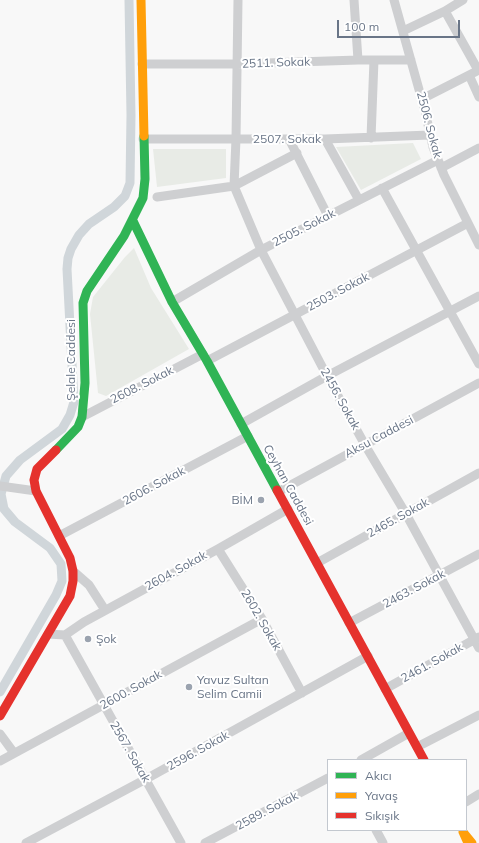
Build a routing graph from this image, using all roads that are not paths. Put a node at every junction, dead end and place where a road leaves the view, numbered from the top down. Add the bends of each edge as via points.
1 (141, 0) edge
2 (238, 0) edge
3 (354, 0) edge
4 (394, 0) edge
5 (458, 1) edge
6 (445, 12) junction
7 (403, 31) junction
8 (358, 60) junction
9 (374, 60) junction
10 (411, 60) junction
11 (142, 64) junction
12 (237, 64) junction
13 (479, 70) edge
14 (469, 75) junction
15 (479, 98) edge
16 (422, 99) junction
17 (430, 135) junction
18 (371, 138) junction
19 (143, 139) junction
20 (236, 139) junction
21 (289, 139) junction
22 (325, 140) junction
23 (479, 148) edge
24 (297, 153) junction
25 (440, 164) junction
26 (234, 186) junction
27 (382, 188) junction
28 (157, 197) dead end
29 (359, 200) junction
30 (328, 216) junction
31 (133, 221) junction
32 (468, 223) junction
33 (476, 230) edge
34 (479, 245) edge
35 (261, 250) junction
36 (416, 250) junction
37 (479, 296) edge
38 (172, 302) junction
39 (450, 311) junction
40 (294, 315) junction
41 (205, 358) junction
42 (479, 364) edge
43 (327, 376) junction
44 (479, 383) edge
45 (82, 417) junction
46 (241, 424) junction
47 (248, 436) junction
48 (365, 445) junction
49 (479, 473) edge
50 (0, 486) edge
51 (36, 491) junction
52 (278, 492) junction
53 (288, 509) junction
54 (406, 514) junction
55 (59, 536) junction
56 (218, 549) junction
57 (479, 554) edge
58 (317, 563) junction
59 (73, 571) junction
60 (440, 576) junction
61 (105, 610) junction
62 (262, 619) junction
63 (349, 623) junction
64 (48, 634) junction
65 (65, 635) junction
66 (478, 641) edge
67 (368, 656) junction
68 (386, 689) junction
69 (302, 693) junction
70 (103, 706) junction
71 (479, 715) edge
72 (0, 716) edge
73 (409, 733) junction
74 (0, 734) edge
75 (417, 747) junction
76 (14, 753) junction
77 (363, 759) edge
78 (423, 759) edge
79 (0, 761) edge
80 (146, 779) junction
81 (327, 779) edge
82 (479, 794) edge
83 (467, 801) edge
84 (377, 831) edge
85 (463, 831) edge
86 (26, 843) edge
87 (181, 843) edge
88 (205, 843) edge
89 (383, 843) edge
90 (468, 843) edge
91 (472, 843) edge

1 - 11 street, Şelale Caddesi
2 - 12 street, 2456. Sokak
3 - 8 street
4 - 7 street, 2506. Sokak
5 - 6 street
6 - 7 street
6 - 13 street
7 - 10 street, 2506. Sokak
8 - 9 street, 2511. Sokak
8 - 12 street, 2511. Sokak
9 - 10 street, 2511. Sokak
9 - 18 street
10 - 16 street, 2506. Sokak
11 - 12 street, 2511. Sokak
11 - 19 street, Şelale Caddesi
12 - 20 street, 2456. Sokak
13 - 14 street
14 - 15 street
14 - 16 street
16 - 17 street, 2506. Sokak
17 - 18 street, 2507. Sokak
17 - 25 street, 2506. Sokak
18 - 22 street, 2507. Sokak
19 - 20 street, 2507. Sokak
19 - 31 street, Şelale Caddesi via 143,198
20 - 21 street, 2507. Sokak
20 - 26 street, 2456. Sokak
21 - 22 street, 2507. Sokak
21 - 24 street
22 - 29 street
23 - 25 street, 2505. Sokak
24 - 26 street
24 - 30 street
25 - 27 street, 2505. Sokak
25 - 32 street, 2506. Sokak
26 - 28 street
26 - 35 street, 2456. Sokak
27 - 29 street, 2505. Sokak
27 - 36 street
29 - 30 street, 2505. Sokak
30 - 35 street, 2505. Sokak
31 - 38 street, Ceyhan Caddesi
31 - 45 street, Şelale Caddesi via 87,291 83,303 85,383
32 - 33 street, 2506. Sokak
32 - 36 street, 2503. Sokak
33 - 34 street, 2506. Sokak
35 - 38 street, 2505. Sokak
35 - 40 street, 2456. Sokak
36 - 39 street
36 - 40 street, 2503. Sokak
37 - 39 street
38 - 41 street, Ceyhan Caddesi
39 - 42 street
39 - 43 street
40 - 41 street, 2503. Sokak
40 - 43 street, 2456. Sokak
41 - 45 street, 2608. Sokak
41 - 46 street, Ceyhan Caddesi
43 - 46 street
43 - 48 street, 2456. Sokak
44 - 48 street, Aksu Caddesi
45 - 51 street, Şelale Caddesi via 78,427 38,469 34,480
46 - 47 street, Ceyhan Caddesi
47 - 52 street, Ceyhan Caddesi
47 - 55 street, 2606. Sokak
48 - 52 street, Aksu Caddesi
48 - 54 street, 2456. Sokak
49 - 54 street, 2465. Sokak
50 - 51 street
51 - 55 street
52 - 53 street, Ceyhan Caddesi
53 - 56 street, 2604. Sokak
53 - 58 street, Ceyhan Caddesi
54 - 58 street, 2465. Sokak
54 - 60 street, 2456. Sokak
55 - 59 street via 70,558
56 - 61 street, 2604. Sokak
56 - 62 street, 2602. Sokak
57 - 60 street, 2463. Sokak
58 - 63 street, Ceyhan Caddesi
59 - 61 street via 89,585
59 - 64 street via 70,596
60 - 63 street, 2463. Sokak
60 - 66 street, 2456. Sokak
61 - 65 street, 2604. Sokak
62 - 69 street, 2602. Sokak
62 - 70 street, 2600. Sokak
63 - 67 street, Ceyhan Caddesi
64 - 65 street
64 - 72 street
65 - 70 street, 2567. Sokak
66 - 68 street, 2461. Sokak
67 - 68 street, Ceyhan Caddesi
67 - 69 street, 2596. Sokak
68 - 73 street, Ceyhan Caddesi
69 - 80 street, 2596. Sokak
70 - 76 street, 2600. Sokak
70 - 80 street, 2567. Sokak
71 - 75 street
73 - 75 street, Ceyhan Caddesi
73 - 77 street
74 - 76 street
75 - 78 street, Ceyhan Caddesi
76 - 79 street, 2600. Sokak
80 - 86 street, 2596. Sokak
80 - 87 street, 2567. Sokak
81 - 88 street, 2589. Sokak
82 - 83 street
84 - 89 street
85 - 90 street
85 - 91 street

